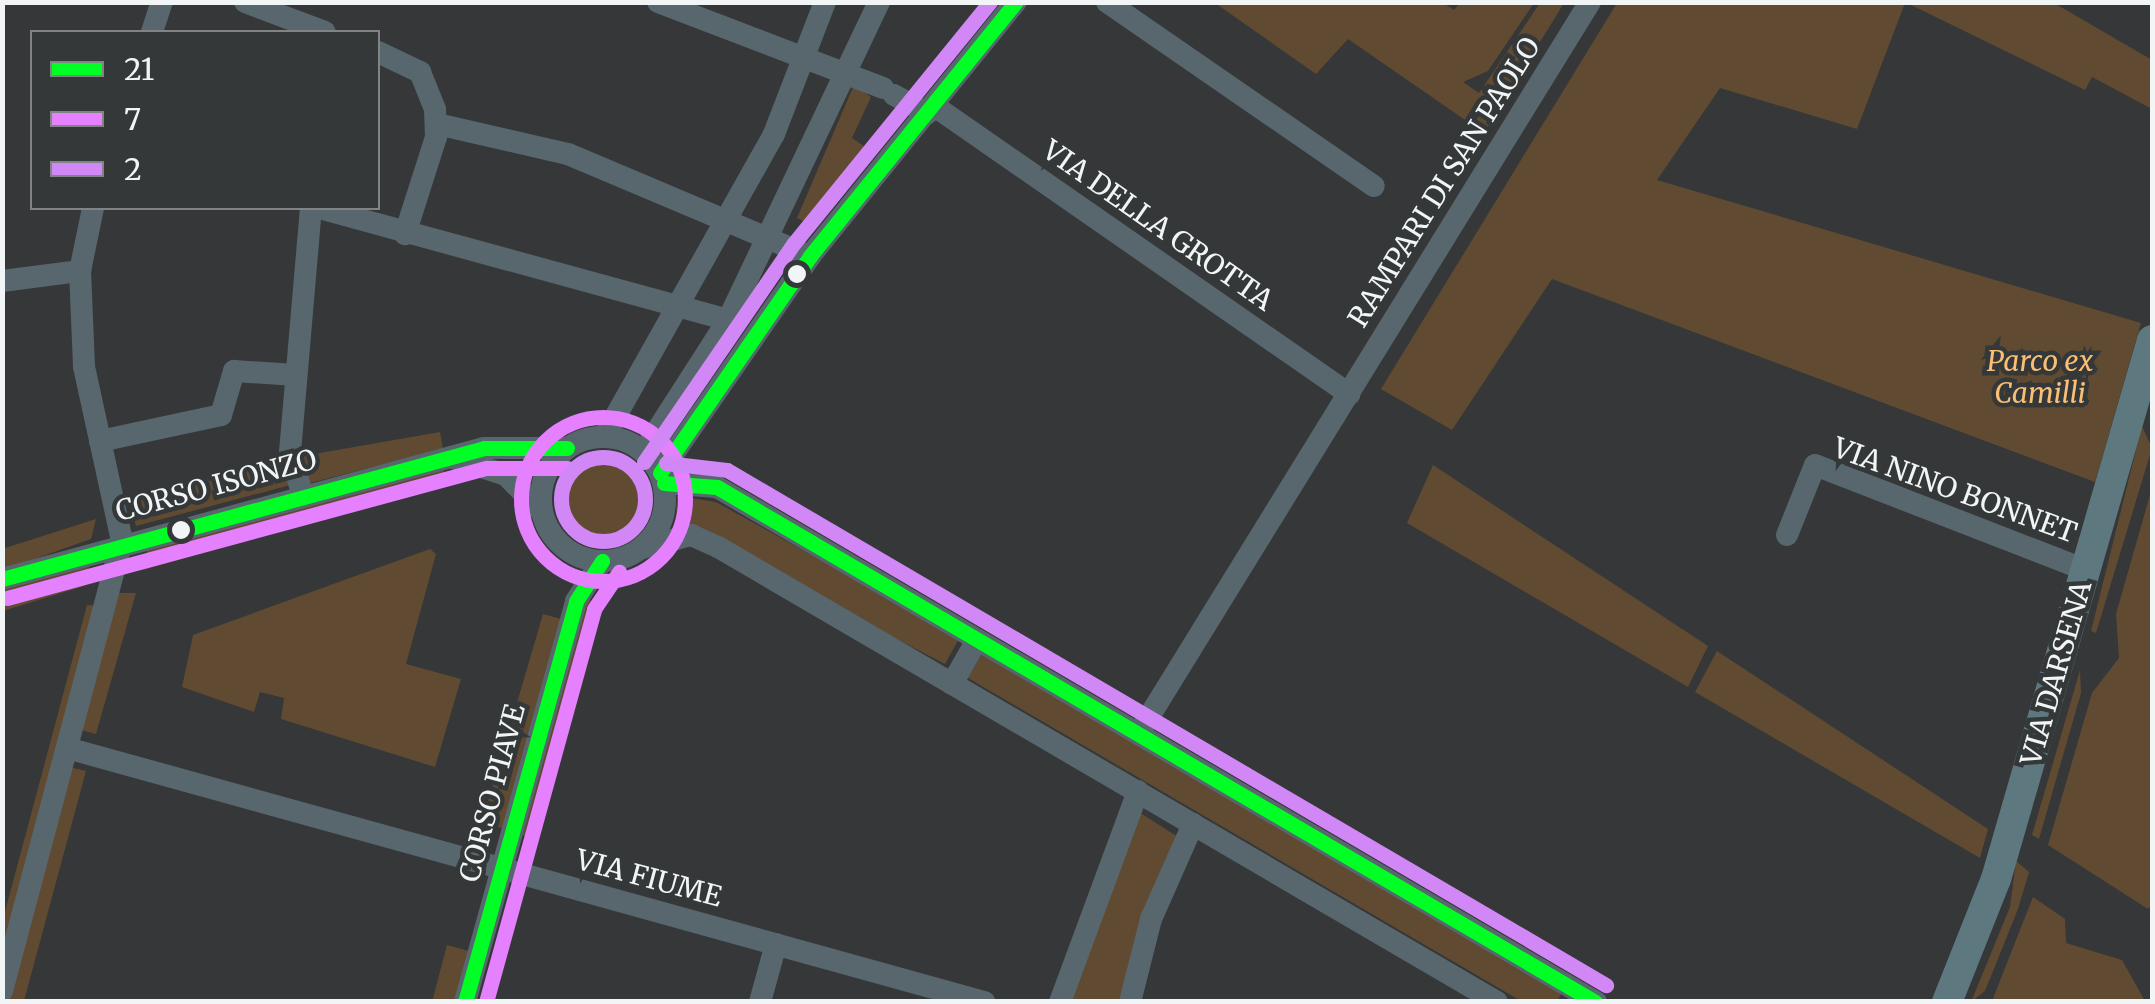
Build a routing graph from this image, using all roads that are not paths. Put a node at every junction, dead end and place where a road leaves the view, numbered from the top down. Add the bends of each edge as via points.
1 (162, 2) edge
2 (246, 2) edge
3 (658, 2) edge
4 (826, 2) edge
5 (879, 2) edge
6 (1016, 2) edge
7 (1107, 2) edge
8 (1590, 2) edge
9 (301, 12) edge
10 (153, 30) edge
11 (323, 30) edge
12 (380, 53) edge
13 (805, 54) junction
14 (847, 68) junction
15 (930, 109) junction
16 (437, 124) junction
17 (1374, 186) dead end
18 (93, 210) edge
19 (311, 210) edge
20 (326, 210) edge
21 (728, 218) junction
22 (765, 232) junction
23 (405, 234) junction
24 (810, 256) junction
25 (80, 271) junction
26 (2, 281) edge
27 (678, 300) junction
28 (728, 320) junction
29 (2152, 340) edge
30 (296, 375) junction
31 (1349, 394) junction
32 (604, 436) junction
33 (100, 442) junction
34 (566, 448) junction
35 (644, 452) junction
36 (447, 458) junction
37 (662, 478) junction
38 (302, 492) junction
39 (542, 512) junction
40 (1787, 535) dead end
41 (122, 541) junction
42 (642, 548) junction
43 (573, 554) junction
44 (602, 561) junction
45 (2086, 570) junction
46 (2, 579) edge
47 (576, 601) junction
48 (976, 640) junction
49 (952, 684) junction
50 (1144, 736) junction
51 (67, 748) junction
52 (1136, 797) junction
53 (1194, 824) junction
54 (502, 869) junction
55 (776, 944) junction
56 (2, 990) edge
57 (1584, 999) edge
58 (465, 1002) edge
59 (760, 1002) edge
60 (984, 1002) edge
61 (1060, 1002) edge
62 (1130, 1002) edge
63 (1497, 1002) edge
64 (1948, 1002) edge

1 - 10 street
2 - 9 street
3 - 13 street, VIA DELLA GROTTA
4 - 13 street
5 - 14 street
6 - 15 street
7 - 17 street
8 - 31 street, RAMPARI DI SAN PAOLO
9 - 11 street
12 - 16 street via 425,77
13 - 14 street, VIA DELLA GROTTA
13 - 21 street
14 - 15 street, VIA DELLA GROTTA
14 - 22 street
15 - 24 street
15 - 31 street, VIA DELLA GROTTA
16 - 21 street via 542,145
16 - 23 street
18 - 25 street
19 - 30 street
20 - 23 street
21 - 22 street
21 - 27 street
22 - 24 street
22 - 28 street
23 - 27 street
24 - 37 street
25 - 26 street
25 - 33 street
27 - 28 street
27 - 32 street
28 - 35 street
29 - 45 main road, VIA DARSENA
30 - 33 street via 234,371 221,415
30 - 38 street via 290,452
31 - 50 street, RAMPARI DI SAN PAOLO
32 - 34 street
32 - 35 street
33 - 41 street
34 - 36 street, CORSO ISONZO via 501,445
34 - 39 street via 546,474
35 - 37 street
36 - 38 street, CORSO ISONZO
36 - 39 street, CORSO ISONZO via 506,475
37 - 42 street via 664,516
37 - 48 street via 717,487
38 - 41 street, CORSO ISONZO
39 - 43 street
40 - 45 street, VIA NINO BONNET via 1815,464
41 - 46 street, CORSO ISONZO
41 - 51 street
42 - 44 street
42 - 49 street via 691,535
43 - 44 street
43 - 47 street, CORSO PIAVE
44 - 47 street, CORSO PIAVE
45 - 64 main road, VIA DARSENA via 1996,879
47 - 54 street, CORSO PIAVE
48 - 49 street
48 - 50 street
49 - 52 street
50 - 57 street
51 - 54 street, VIA FIUME
51 - 56 street
52 - 53 street
52 - 61 street
53 - 62 street via 1151,919
53 - 63 street
54 - 55 street, VIA FIUME
54 - 58 street, CORSO PIAVE
55 - 59 street
55 - 60 street, VIA FIUME

